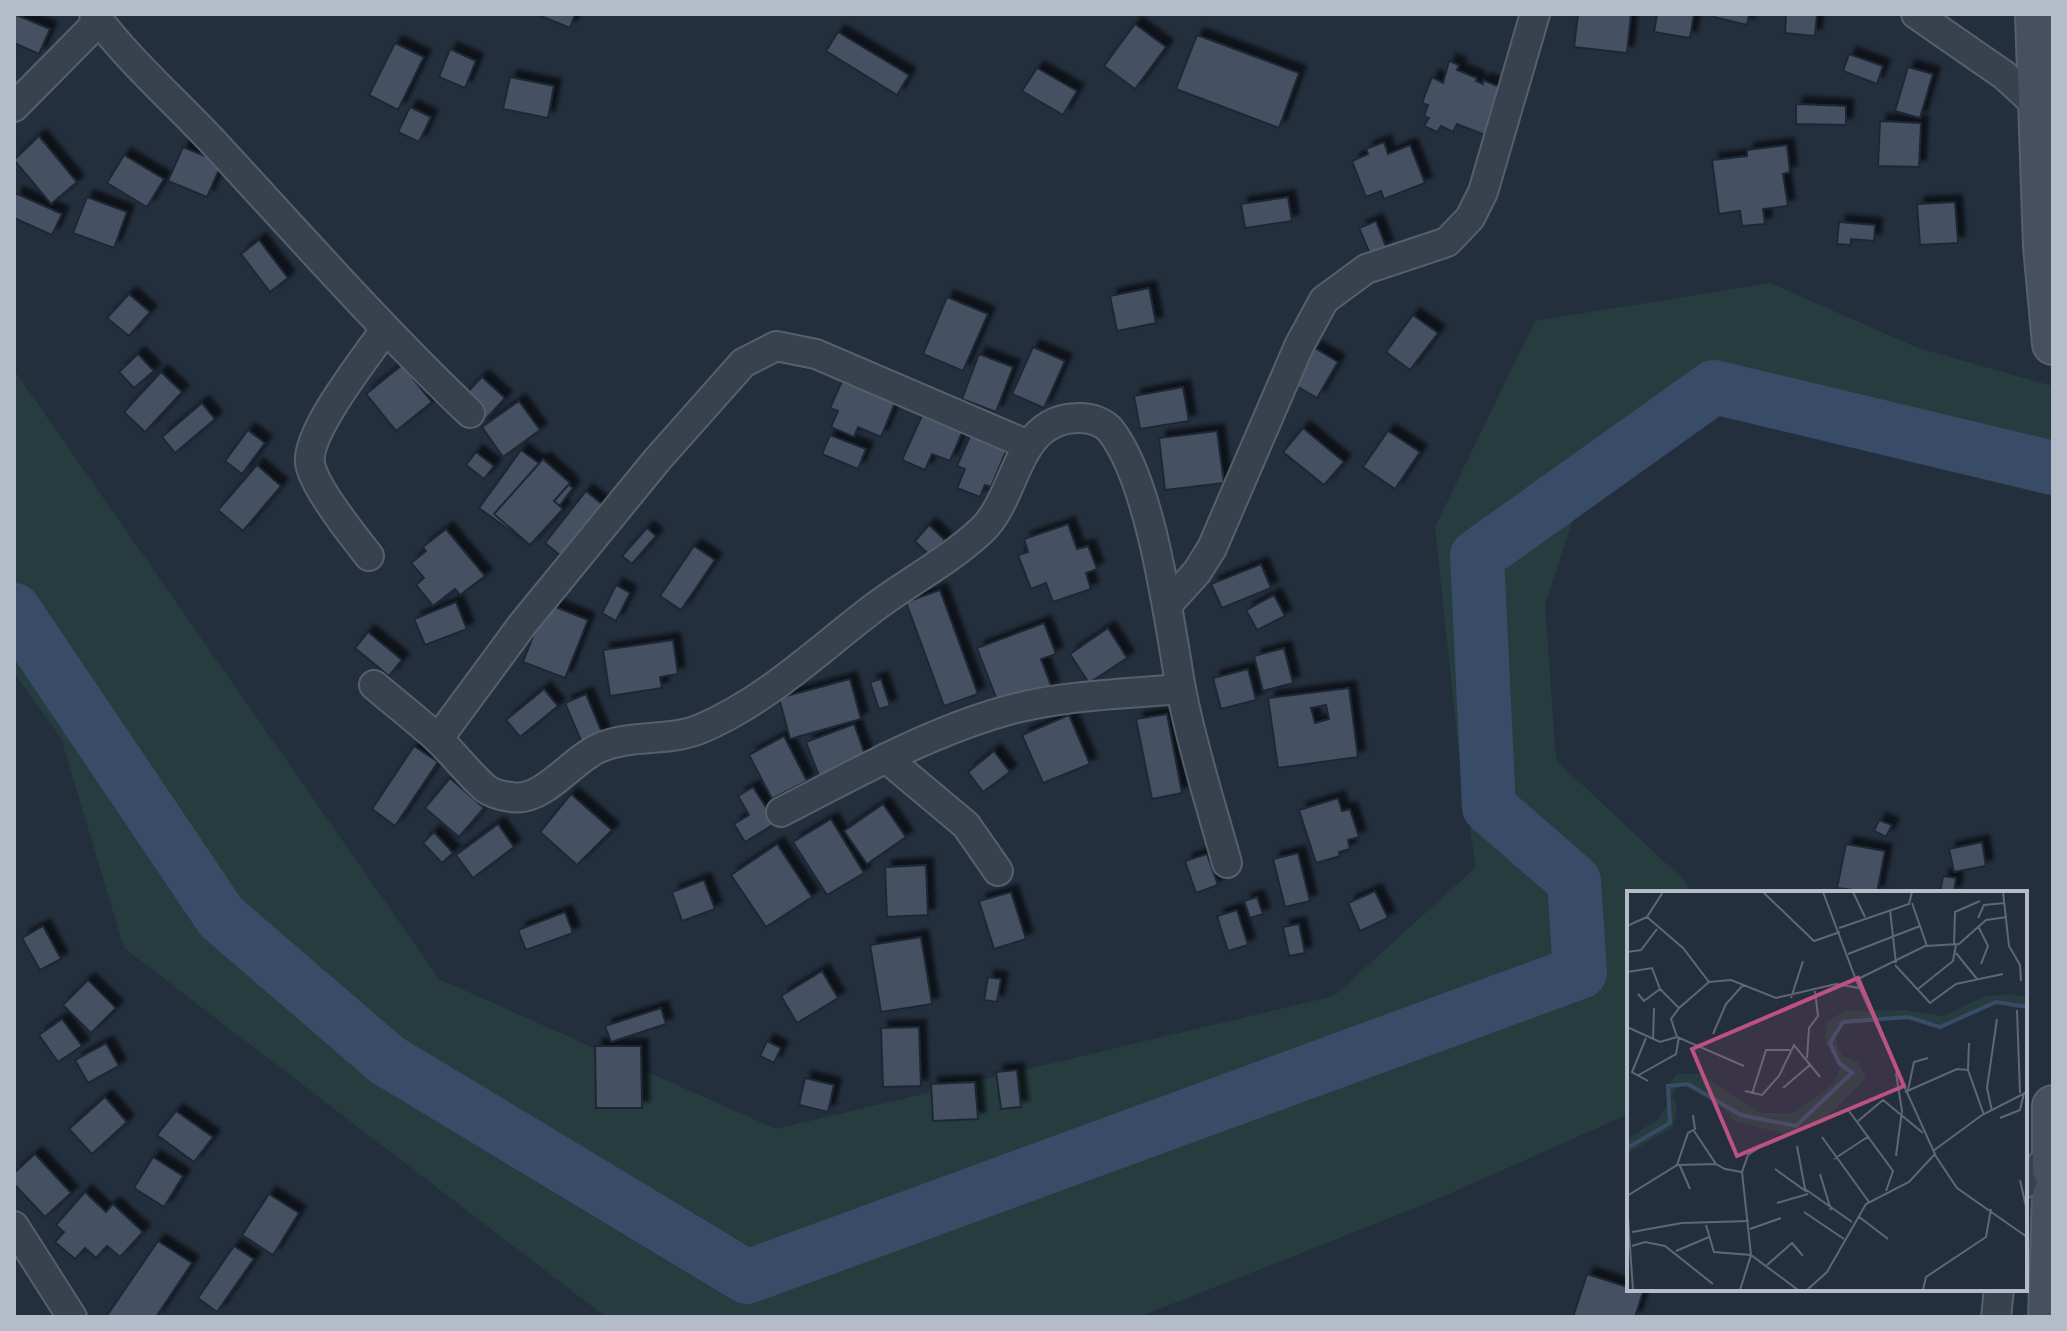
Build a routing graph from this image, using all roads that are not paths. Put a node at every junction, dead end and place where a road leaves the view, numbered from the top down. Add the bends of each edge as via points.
1 (1535, 14) edge
2 (1916, 14) edge
3 (2036, 14) edge
4 (96, 17) edge
5 (14, 107) edge
6 (2040, 108) junction
7 (384, 331) junction
8 (2053, 344) edge
9 (470, 413) dead end
10 (1028, 445) junction
11 (369, 556) dead end
12 (1168, 604) junction
13 (374, 685) dead end
14 (1181, 689) junction
15 (438, 739) junction
16 (886, 758) junction
17 (781, 812) dead end
18 (1227, 863) dead end
19 (998, 871) dead end
20 (2053, 1106) edge
21 (2053, 1152) edge
22 (2053, 1170) edge
23 (2027, 1181) edge
24 (2053, 1195) edge
25 (14, 1226) edge
26 (1999, 1291) edge
27 (72, 1317) edge
28 (1996, 1317) edge
29 (2049, 1317) edge

1 - 12 street via 1483,192 1470,218 1447,242 1366,269 1324,300 1212,548
2 - 6 street via 2004,75
3 - 6 street
4 - 5 street
4 - 7 street
6 - 8 street
7 - 9 street
7 - 11 street via 314,438 310,464 341,521
10 - 12 street via 1047,426 1071,418 1090,418 1109,428 1143,503
10 - 15 street via 983,529 874,607 794,674 700,729 596,749 529,796 513,798 488,791
10 - 15 street via 816,354 776,346 743,363 657,460 522,625
12 - 14 street
13 - 15 street
14 - 16 street via 1006,710
14 - 18 street
16 - 17 street
16 - 19 street via 966,825
20 - 21 street
21 - 22 street
21 - 23 street
24 - 29 street
25 - 27 street
26 - 28 street

